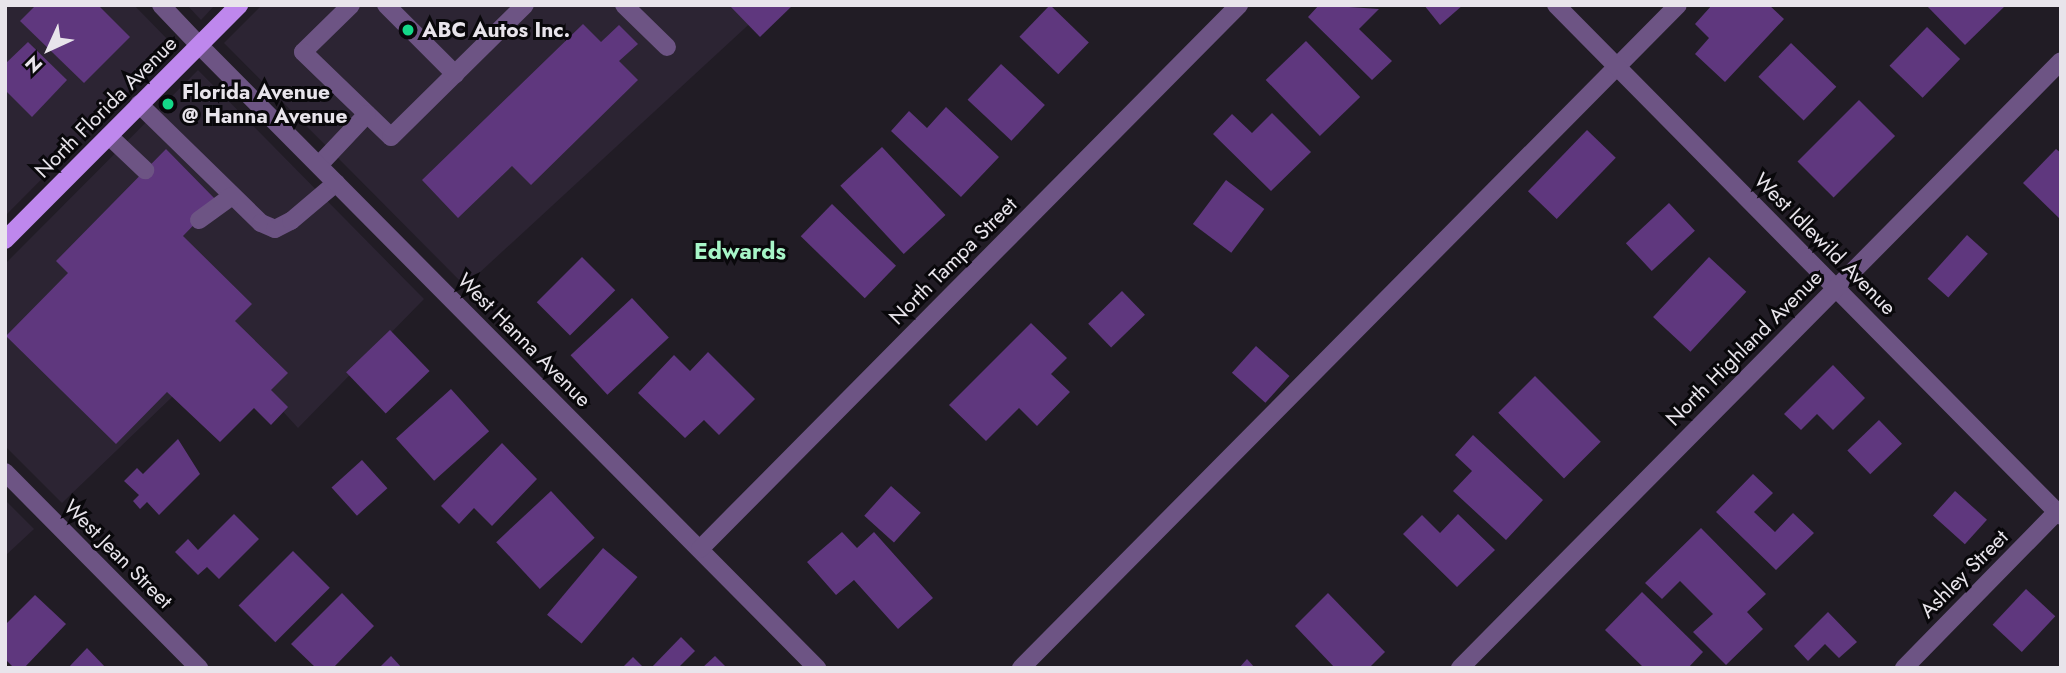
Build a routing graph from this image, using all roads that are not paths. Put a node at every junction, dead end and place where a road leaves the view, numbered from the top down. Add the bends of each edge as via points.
1 (161, 5) edge
2 (239, 5) edge
3 (351, 5) edge
4 (386, 5) edge
5 (525, 5) edge
6 (624, 5) edge
7 (1239, 5) edge
8 (1556, 5) edge
9 (1678, 5) edge
10 (199, 45) junction
11 (667, 47) dead end
12 (2061, 61) edge
13 (1615, 66) junction
14 (455, 74) junction
15 (139, 104) junction
16 (367, 114) junction
17 (109, 136) junction
18 (319, 165) junction
19 (145, 170) dead end
20 (336, 183) junction
21 (232, 196) junction
22 (199, 220) dead end
23 (5, 240) edge
24 (1835, 287) junction
25 (5, 472) edge
26 (2059, 514) edge
27 (700, 549) junction
28 (199, 668) edge
29 (817, 668) edge
30 (1021, 668) edge
31 (1460, 668) edge
32 (1904, 668) edge

1 - 10 street, West Hanna Avenue
2 - 10 main road, North Florida Avenue
3 - 16 street via 303,52
4 - 14 street
5 - 14 street
6 - 11 street
7 - 27 street, North Tampa Street
8 - 13 street, West Idlewild Avenue
9 - 13 street
10 - 15 main road, North Florida Avenue
10 - 18 street, West Hanna Avenue
12 - 24 street, North Highland Avenue
13 - 24 street, West Idlewild Avenue
13 - 30 street
14 - 16 street via 391,137
15 - 17 main road, North Florida Avenue
15 - 21 street
16 - 18 street
17 - 19 street
17 - 23 main road, North Florida Avenue
18 - 20 street, West Hanna Avenue
20 - 21 street via 275,229
20 - 27 street, West Hanna Avenue
21 - 22 street
24 - 26 street, West Idlewild Avenue
24 - 31 street, North Highland Avenue
25 - 28 street, West Jean Street
26 - 32 street, Ashley Street
27 - 29 street, West Hanna Avenue

